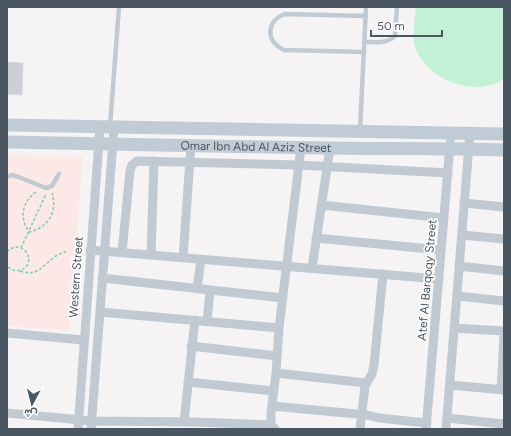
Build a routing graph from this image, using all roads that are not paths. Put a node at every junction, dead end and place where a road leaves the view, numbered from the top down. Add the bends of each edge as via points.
1 (119, 7) edge
2 (366, 7) edge
3 (397, 7) edge
4 (366, 16) junction
5 (364, 42) junction
6 (364, 52) junction
7 (7, 125) edge
8 (108, 127) junction
9 (360, 132) junction
10 (451, 133) junction
11 (470, 133) junction
12 (504, 134) edge
13 (7, 142) edge
14 (98, 144) junction
15 (113, 145) junction
16 (191, 145) junction
17 (301, 147) junction
18 (330, 148) junction
19 (450, 148) junction
20 (469, 148) junction
21 (504, 150) edge
22 (154, 161) junction
23 (190, 162) junction
24 (299, 165) junction
25 (327, 166) junction
26 (448, 173) junction
27 (58, 174) dead end
28 (7, 177) edge
29 (464, 203) junction
30 (321, 205) junction
31 (504, 207) edge
32 (444, 218) junction
33 (462, 235) junction
34 (316, 238) junction
35 (504, 238) edge
36 (90, 250) junction
37 (441, 250) junction
38 (104, 251) junction
39 (122, 252) junction
40 (151, 255) junction
41 (183, 258) junction
42 (200, 259) junction
43 (287, 266) junction
44 (459, 266) junction
45 (312, 268) junction
46 (504, 271) edge
47 (383, 274) junction
48 (102, 278) junction
49 (439, 279) junction
50 (196, 289) junction
51 (210, 291) junction
52 (457, 296) junction
53 (283, 298) junction
54 (504, 301) edge
55 (100, 312) junction
56 (195, 320) junction
57 (207, 321) junction
58 (279, 328) junction
59 (454, 328) junction
60 (504, 331) edge
61 (7, 333) edge
62 (504, 336) edge
63 (84, 340) junction
64 (192, 346) junction
65 (277, 356) junction
66 (503, 364) edge
67 (276, 373) junction
68 (188, 382) junction
69 (366, 383) junction
70 (450, 385) junction
71 (502, 390) edge
72 (274, 391) junction
73 (272, 406) junction
74 (7, 413) edge
75 (362, 415) junction
76 (447, 418) junction
77 (184, 422) junction
78 (504, 424) edge
79 (78, 425) edge
80 (91, 425) edge
81 (194, 425) edge
82 (426, 426) edge
83 (273, 427) edge
84 (360, 429) edge
85 (446, 429) edge

1 - 8 lane
2 - 4 lane
3 - 5 lane via 395,36 390,41
4 - 5 lane
4 - 6 lane via 285,14 278,16 270,28 273,41 284,50
5 - 6 lane
6 - 9 lane
7 - 8 main road, Omar Ibn Abd Al Aziz Street
8 - 9 main road, Omar Ibn Abd Al Aziz Street
8 - 14 street, Western Street
8 - 15 street
9 - 10 main road, Omar Ibn Abd Al Aziz Street
10 - 11 main road, Omar Ibn Abd Al Aziz Street
10 - 19 street, Atef Al Barqoqy Street
11 - 12 main road, Omar Ibn Abd Al Aziz Street
11 - 20 street
13 - 14 main road, Omar Ibn Abd Al Aziz Street
14 - 15 main road, Omar Ibn Abd Al Aziz Street
14 - 36 street, Western Street
15 - 16 main road, Omar Ibn Abd Al Aziz Street
15 - 38 street
16 - 17 main road, Omar Ibn Abd Al Aziz Street
16 - 23 street
17 - 18 main road, Omar Ibn Abd Al Aziz Street
17 - 24 street
18 - 19 main road, Omar Ibn Abd Al Aziz Street
18 - 25 street
19 - 20 main road, Omar Ibn Abd Al Aziz Street
19 - 26 street, Atef Al Barqoqy Street
20 - 21 main road, Omar Ibn Abd Al Aziz Street
20 - 29 street
22 - 23 street
22 - 39 street via 137,161 132,165
22 - 40 street
23 - 24 street
23 - 41 street
24 - 25 street
24 - 43 street
25 - 26 street
25 - 30 street
26 - 32 street, Atef Al Barqoqy Street
27 - 28 lane via 48,188 16,176
29 - 31 street
29 - 33 street
30 - 32 street
30 - 34 street
32 - 37 street, Atef Al Barqoqy Street
33 - 35 street
33 - 44 street
34 - 37 street
34 - 45 street
36 - 38 street
36 - 63 street, Western Street
37 - 49 street, Atef Al Barqoqy Street
38 - 39 street
38 - 48 street
39 - 40 street
40 - 41 street
41 - 42 street
42 - 43 street
42 - 50 street
43 - 45 street
43 - 53 street
44 - 46 street
44 - 52 street
45 - 47 street
47 - 49 street
47 - 69 street via 374,365
48 - 50 street
48 - 55 street
49 - 82 street, Atef Al Barqoqy Street
50 - 51 street
51 - 53 street
51 - 57 street
52 - 54 street
52 - 59 street
53 - 58 street
55 - 56 street
55 - 80 street
56 - 57 street
56 - 64 street
57 - 58 street
58 - 65 street
59 - 60 street
59 - 70 street
61 - 63 street
62 - 66 street
63 - 79 street, Western Street
64 - 65 street
64 - 68 street
65 - 67 street
66 - 71 street
67 - 69 street
67 - 72 street
68 - 72 street
68 - 77 street
69 - 75 street
70 - 71 street
70 - 76 street
72 - 73 street
73 - 75 street
73 - 83 street
74 - 79 street
75 - 82 street
75 - 84 street
76 - 78 street
76 - 85 street
77 - 80 street
77 - 81 street
79 - 80 street
81 - 83 street

